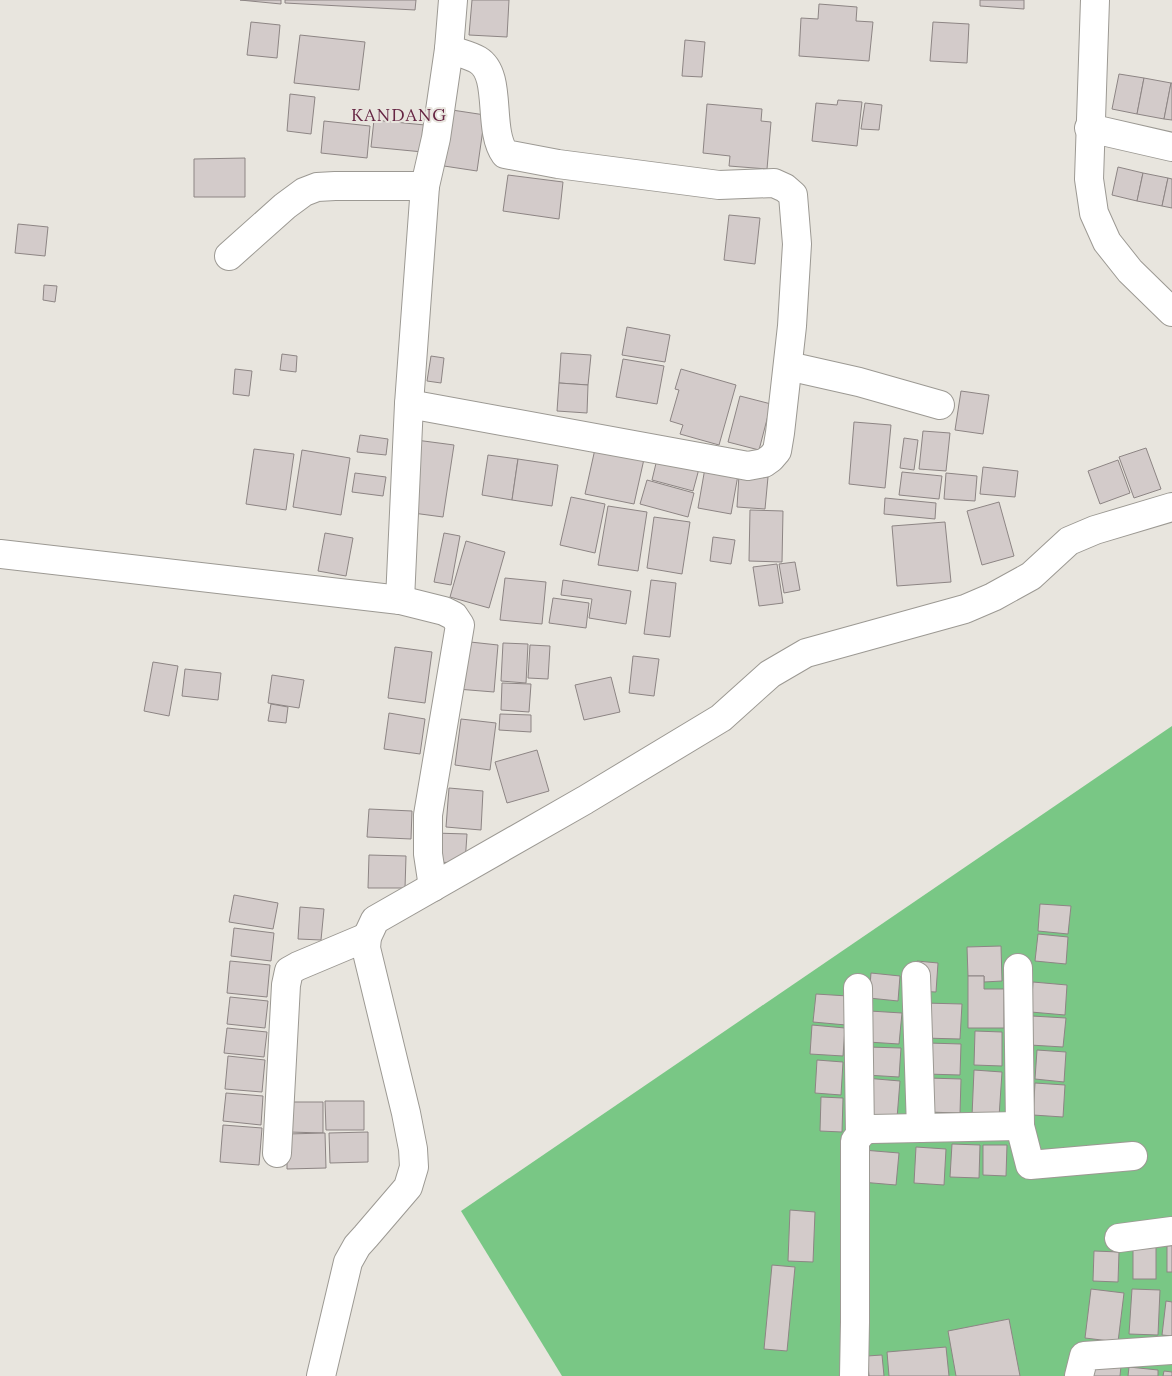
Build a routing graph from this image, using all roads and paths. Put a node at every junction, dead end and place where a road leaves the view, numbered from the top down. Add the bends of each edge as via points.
1 (452, 0) edge
2 (1095, 0) edge
3 (449, 49) junction
4 (1089, 128) junction
5 (1172, 147) edge
6 (425, 186) junction
7 (229, 256) dead end
8 (1172, 312) edge
9 (788, 366) junction
10 (409, 404) junction
11 (940, 405) dead end
12 (1172, 506) edge
13 (0, 554) edge
14 (400, 600) junction
15 (434, 887) junction
16 (367, 937) junction
17 (1018, 968) dead end
18 (916, 976) dead end
19 (858, 988) dead end
20 (1020, 1126) junction
21 (921, 1128) junction
22 (860, 1134) junction
23 (277, 1153) dead end
24 (1133, 1156) dead end
25 (1172, 1230) edge
26 (1119, 1238) dead end
27 (1172, 1350) edge
28 (321, 1376) edge
29 (854, 1376) edge
30 (1079, 1376) edge

1 - 3 street
2 - 4 street
3 - 6 street via 436,138
3 - 9 street via 477,59 491,77 496,135 505,154 719,186 774,183 785,188 792,195 797,244
4 - 5 street
4 - 8 street via 1089,179 1097,220 1107,242 1130,271
6 - 7 street via 317,187 285,206
6 - 10 street
9 - 10 street via 777,451 764,463 748,466
9 - 11 street
10 - 14 street
12 - 15 street via 1069,541 1031,576 965,609 806,653 770,674 722,718
13 - 14 street
14 - 15 street via 444,611 454,616 460,625 428,815 428,854
15 - 16 street via 375,920
16 - 23 street via 289,971
16 - 28 street via 366,948 406,1113 414,1167 408,1187 361,1241 348,1262
17 - 20 street
18 - 21 street
19 - 22 street
20 - 21 street
20 - 24 street via 1030,1165
21 - 22 street via 871,1129
22 - 29 street via 854,1141
25 - 26 street
27 - 30 street via 1084,1356

